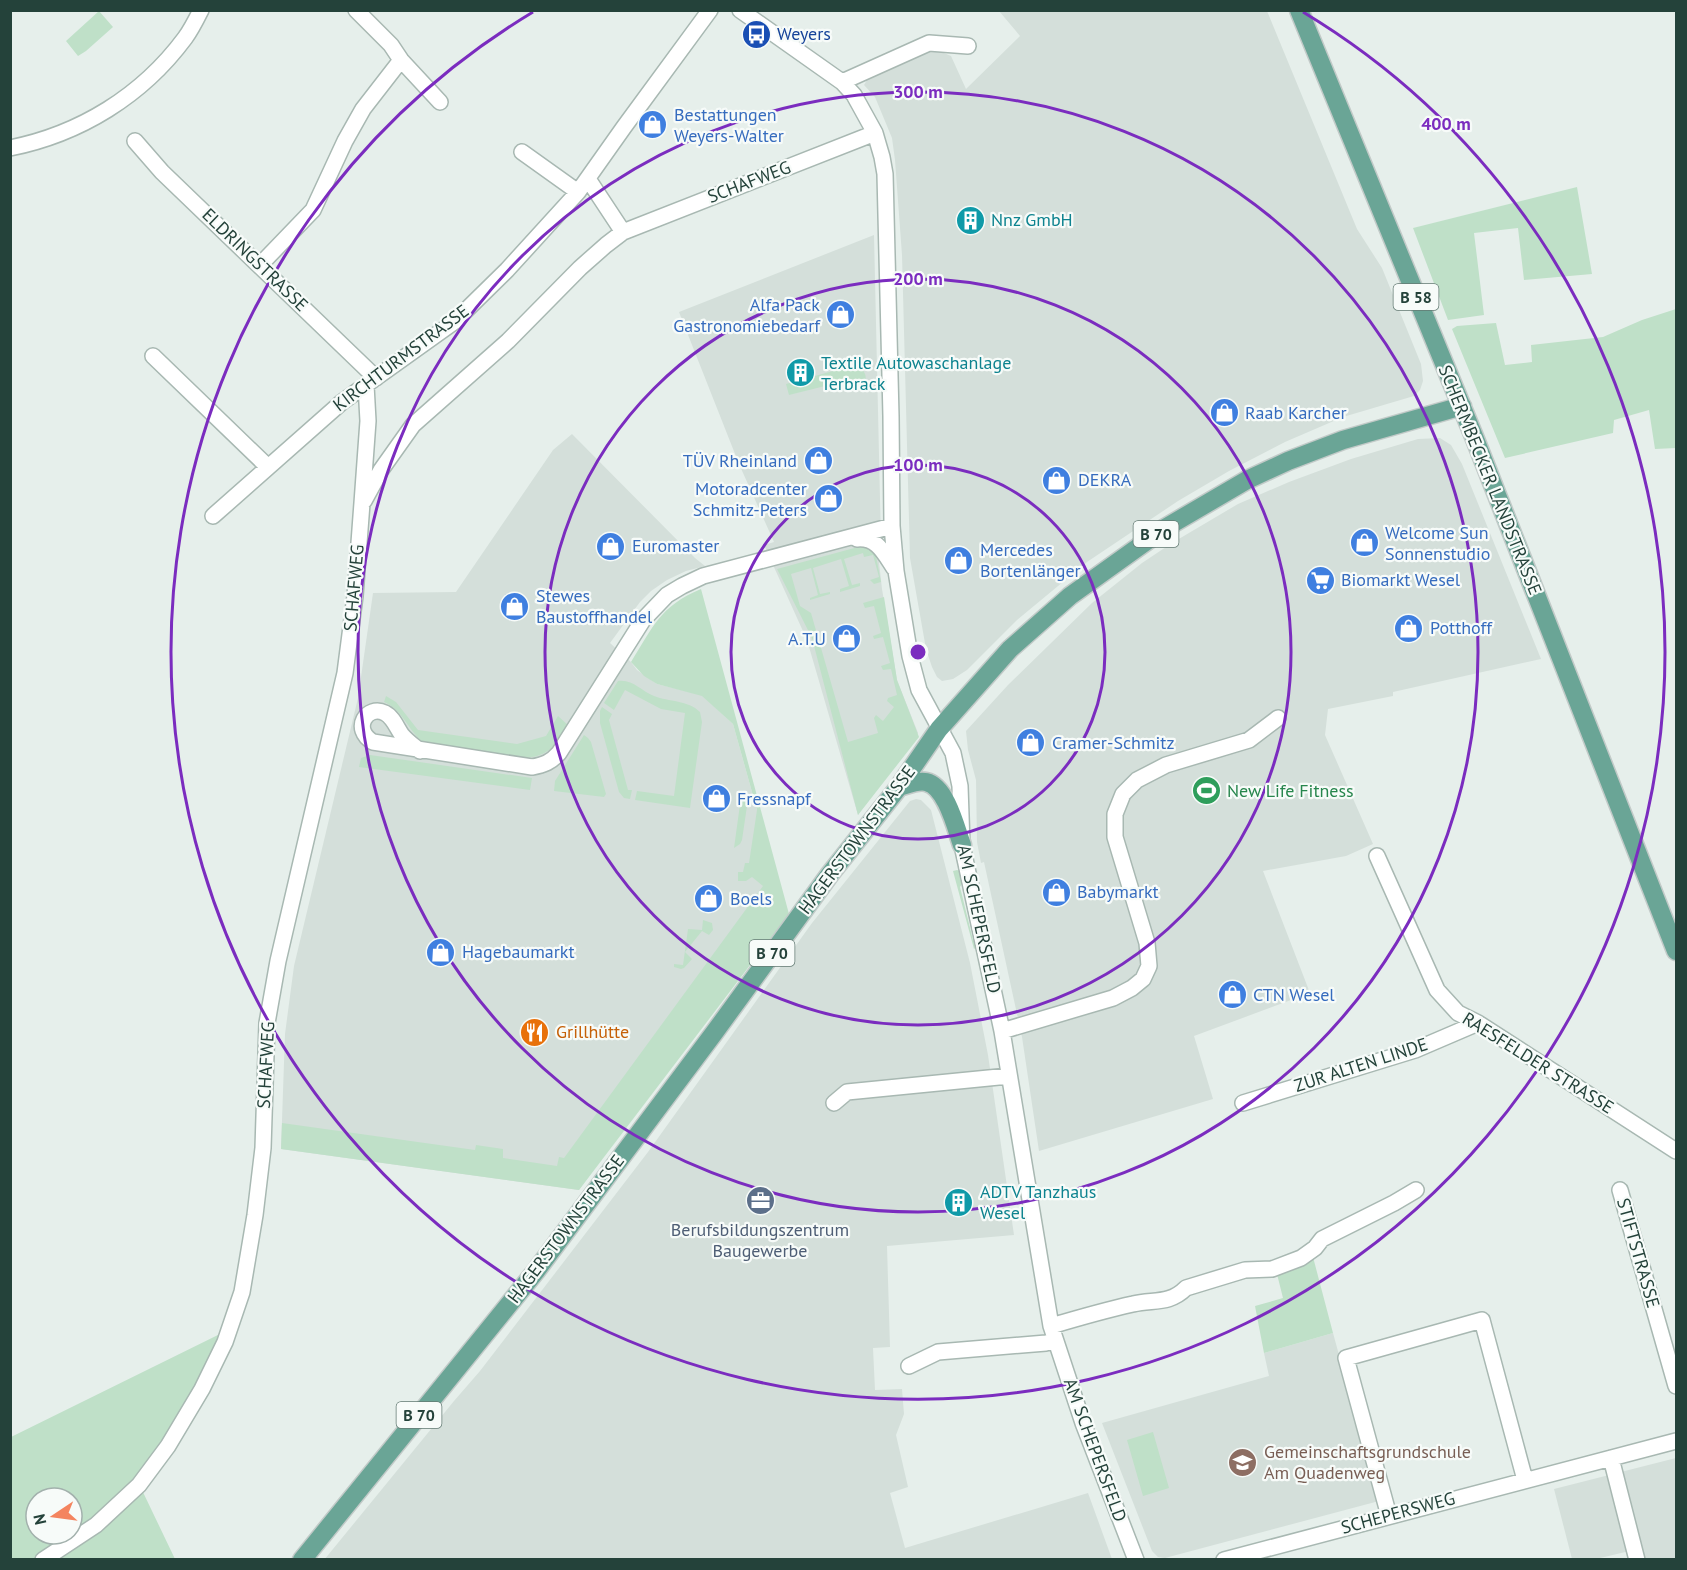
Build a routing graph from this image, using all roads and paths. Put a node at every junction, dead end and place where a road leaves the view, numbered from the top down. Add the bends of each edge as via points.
1 (201, 10) edge
2 (356, 10) edge
3 (710, 10) edge
4 (740, 10) edge
5 (1299, 10) edge
6 (968, 46) dead end
7 (401, 60) junction
8 (842, 82) junction
9 (440, 102) dead end
10 (875, 133) junction
11 (135, 141) dead end
12 (10, 148) edge
13 (522, 152) dead end
14 (588, 179) junction
15 (578, 192) junction
16 (629, 230) junction
17 (260, 265) junction
18 (153, 356) dead end
19 (371, 381) junction
20 (1461, 406) junction
21 (268, 467) junction
22 (362, 503) junction
23 (213, 516) dead end
24 (892, 526) junction
25 (842, 540) junction
26 (896, 571) junction
27 (1278, 718) dead end
28 (939, 729) junction
29 (420, 751) dead end
30 (899, 787) junction
31 (962, 845) junction
32 (1377, 856) dead end
33 (1677, 951) edge
34 (1478, 1023) junction
35 (1002, 1031) junction
36 (1009, 1076) junction
37 (1243, 1102) dead end
38 (834, 1103) dead end
39 (1677, 1151) edge
40 (1416, 1190) dead end
41 (1620, 1190) dead end
42 (1053, 1333) junction
43 (909, 1366) dead end
44 (1677, 1386) edge
45 (1677, 1441) edge
46 (1611, 1458) junction
47 (1525, 1480) junction
48 (1389, 1516) junction
49 (1240, 1557) edge
50 (43, 1560) edge
51 (302, 1560) edge
52 (1136, 1560) edge
53 (1224, 1560) edge
54 (1637, 1560) edge

1 - 12 street via 185,38 139,88 90,121 62,134
2 - 7 street
3 - 14 street, KIRCHTURMSTRASSE
4 - 8 street, AM SCHEPERSFELD
5 - 20 main road, SCHERMBECKER LANDSTRASSE / B 58
6 - 8 street via 929,43
7 - 9 street
7 - 17 street via 358,117 313,210
8 - 10 street, AM SCHEPERSFELD via 854,95
10 - 16 street, SCHAFWEG
10 - 24 street, AM SCHEPERSFELD via 885,174
11 - 17 street, ELDRINGSTRASSE
13 - 15 street
14 - 15 street, KIRCHTURMSTRASSE
14 - 16 street
15 - 19 street, KIRCHTURMSTRASSE via 454,322
16 - 22 street, SCHAFWEG via 580,268 508,341 413,425
17 - 19 street, ELDRINGSTRASSE
18 - 21 street
19 - 21 street, KIRCHTURMSTRASSE
19 - 22 street, SCHAFWEG
20 - 28 main road, HAGERSTOWNSTRASSE / B 70 via 1343,440 1288,461 1173,523 1071,596 1010,649
20 - 33 main road, SCHERMBECKER LANDSTRASSE
21 - 23 street, KIRCHTURMSTRASSE
22 - 50 street, SCHAFWEG via 345,673 267,1023 263,1148 242,1292 225,1342 168,1446 139,1485 96,1525
24 - 25 street
24 - 26 street, AM SCHEPERSFELD
25 - 26 street via 873,541
25 - 29 street via 703,576 667,595 643,620 559,753 543,765 532,767
26 - 28 street, AM SCHEPERSFELD via 919,690
27 - 35 street via 1249,740 1166,765 1137,780 1123,794 1115,814 1115,837 1147,944 1149,966 1143,979 1113,998
28 - 30 main road, HAGERSTOWNSTRASSE / B 70
28 - 31 street, AM SCHEPERSFELD via 953,753 960,786
30 - 31 main road via 928,782 939,789
30 - 51 main road, HAGERSTOWNSTRASSE / B 70 via 536,1271
31 - 35 street, AM SCHEPERSFELD
32 - 34 street, RAESFELDER STRASSE via 1437,990 1458,1013
34 - 37 street, ZUR ALTEN LINDE via 1415,1050
34 - 39 street, RAESFELDER STRASSE
35 - 36 street, AM SCHEPERSFELD
36 - 38 street via 848,1092
36 - 42 street, AM SCHEPERSFELD
40 - 42 street via 1322,1239 1302,1258 1272,1269 1245,1270
41 - 44 street, STIFTSTRASSE
42 - 43 street via 1046,1342 938,1352
42 - 52 street, AM SCHEPERSFELD
45 - 46 street, SCHEPERSWEG
46 - 47 street, SCHEPERSWEG
46 - 54 street
47 - 48 street, SCHEPERSWEG
47 - 48 street via 1482,1320 1346,1358
48 - 49 street, SCHEPERSWEG
49 - 53 street, SCHEPERSWEG

